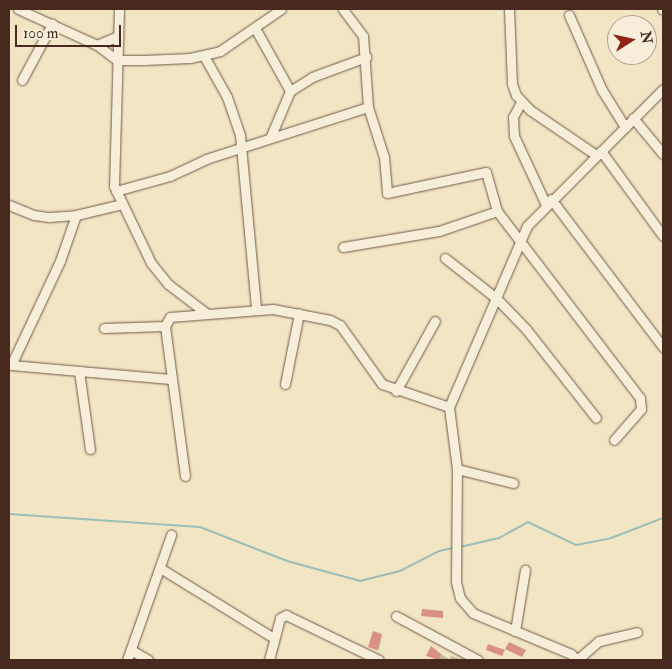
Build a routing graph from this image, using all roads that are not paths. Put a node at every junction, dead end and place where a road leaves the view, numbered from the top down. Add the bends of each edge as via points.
1 (18, 9) edge
2 (119, 9) edge
3 (281, 9) edge
4 (342, 9) edge
5 (509, 9) edge
6 (569, 15) dead end
7 (52, 24) junction
8 (255, 28) junction
9 (118, 36) junction
10 (97, 45) junction
11 (204, 56) junction
12 (366, 57) junction
13 (117, 60) junction
14 (22, 80) dead end
15 (663, 90) edge
16 (290, 91) junction
17 (521, 102) junction
18 (368, 107) junction
19 (633, 118) junction
20 (625, 127) junction
21 (270, 138) junction
22 (242, 149) junction
23 (598, 153) junction
24 (663, 154) edge
25 (116, 191) junction
26 (548, 202) junction
27 (9, 204) edge
28 (122, 204) junction
29 (497, 211) junction
30 (76, 215) junction
31 (663, 236) edge
32 (518, 240) junction
33 (343, 247) dead end
34 (445, 258) dead end
35 (496, 298) junction
36 (256, 309) junction
37 (206, 313) junction
38 (299, 313) junction
39 (435, 321) dead end
40 (165, 326) junction
41 (104, 328) dead end
42 (663, 347) edge
43 (79, 371) junction
44 (170, 379) junction
45 (285, 384) dead end
46 (396, 392) junction
47 (449, 408) junction
48 (596, 418) dead end
49 (614, 440) dead end
50 (90, 449) dead end
51 (457, 470) junction
52 (185, 476) dead end
53 (513, 484) dead end
54 (171, 535) dead end
55 (160, 568) junction
56 (525, 570) dead end
57 (396, 616) dead end
58 (514, 631) junction
59 (637, 632) dead end
60 (274, 638) junction
61 (131, 650) junction
62 (127, 660) edge
63 (148, 660) edge
64 (270, 660) edge
65 (379, 660) edge
66 (478, 660) edge
67 (577, 660) edge

1 - 7 street
2 - 9 street
3 - 8 street
4 - 12 street via 360,29
5 - 17 street via 512,84
6 - 20 street via 602,90
7 - 10 street
7 - 14 street
8 - 11 street via 220,51
8 - 16 street
9 - 10 street
9 - 13 street
10 - 13 street
11 - 13 street
11 - 22 street via 227,98
12 - 16 street via 312,78
12 - 18 street
13 - 25 street via 113,168
15 - 19 street
16 - 21 street
17 - 23 street
17 - 26 street via 513,117 514,136
18 - 21 street
18 - 29 street via 384,157 388,193 483,170
19 - 20 street
19 - 24 street
20 - 23 street
21 - 22 street
22 - 25 street via 206,159 170,176
22 - 36 street via 244,203
23 - 26 street
23 - 31 street
25 - 28 street
26 - 32 street
26 - 42 street
27 - 30 street via 42,217
28 - 30 street
28 - 37 street via 129,213 143,250 158,273
29 - 32 street
29 - 33 street via 439,231
30 - 43 street via 60,261 10,363
32 - 35 street
32 - 49 street via 640,398 640,409
34 - 35 street
35 - 47 street
35 - 48 street via 564,374
36 - 37 street
36 - 38 street
37 - 40 street via 170,317
38 - 45 street
38 - 46 street via 340,325 372,374
39 - 46 street
40 - 41 street
40 - 44 street
43 - 44 street
43 - 50 street
44 - 52 street
46 - 47 street
47 - 51 street
51 - 53 street
51 - 58 street via 458,593 462,603 473,613
54 - 55 street
55 - 60 street
55 - 61 street
56 - 58 street
57 - 66 street
58 - 67 street via 571,654
59 - 67 street via 599,641
60 - 64 street
60 - 65 street via 280,618 286,615
61 - 62 street
61 - 63 street

